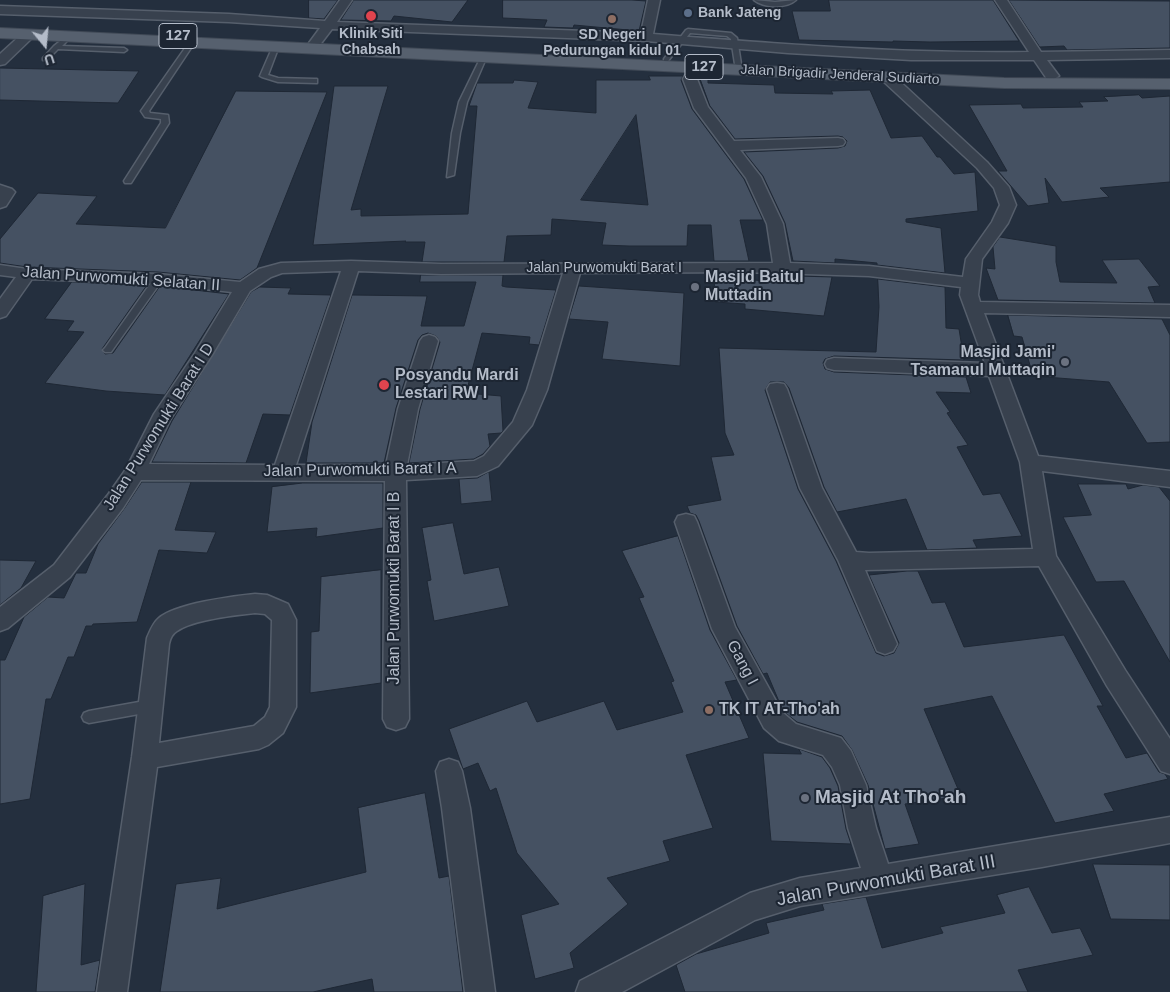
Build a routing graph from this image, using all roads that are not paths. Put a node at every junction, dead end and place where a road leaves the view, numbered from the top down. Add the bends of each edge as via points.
1 (346, 0) edge
2 (654, 0) edge
3 (757, 0) edge
4 (793, 0) edge
5 (1001, 0) edge
6 (0, 10) edge
7 (328, 24) junction
8 (0, 27) edge
9 (0, 33) edge
10 (28, 35) junction
11 (646, 37) junction
12 (681, 40) junction
13 (62, 42) junction
14 (192, 42) junction
15 (315, 43) junction
16 (736, 45) junction
17 (276, 46) junction
18 (124, 50) dead end
19 (1170, 54) edge
20 (484, 56) junction
21 (552, 57) junction
22 (1037, 57) junction
23 (45, 59) dead end
24 (666, 60) junction
25 (0, 61) edge
26 (738, 64) junction
27 (697, 67) junction
28 (1170, 75) edge
29 (1052, 76) junction
30 (888, 78) junction
31 (314, 81) dead end
32 (1170, 84) edge
33 (838, 142) dead end
34 (729, 146) junction
35 (450, 175) dead end
36 (128, 181) dead end
37 (0, 190) edge
38 (0, 203) edge
39 (351, 266) junction
40 (573, 268) junction
41 (782, 269) junction
42 (0, 270) edge
43 (26, 274) junction
44 (158, 279) junction
45 (971, 283) junction
46 (243, 288) junction
47 (974, 307) junction
48 (0, 312) edge
49 (1167, 316) edge
50 (429, 341) dead end
51 (108, 350) dead end
52 (834, 364) dead end
53 (997, 370) junction
54 (776, 389) dead end
55 (1030, 462) junction
56 (135, 472) junction
57 (283, 472) junction
58 (395, 473) junction
59 (1168, 481) edge
60 (686, 522) dead end
61 (1045, 557) junction
62 (849, 560) junction
63 (0, 620) edge
64 (885, 644) dead end
65 (150, 706) junction
66 (89, 718) dead end
67 (396, 719) dead end
68 (145, 757) junction
69 (1170, 762) edge
70 (449, 771) dead end
71 (1170, 830) edge
72 (878, 878) junction
73 (112, 992) edge
74 (480, 992) edge
75 (590, 992) edge

1 - 7 street
2 - 11 street
3 - 4 lane via 784,4
5 - 22 street
6 - 7 street
7 - 11 street
7 - 15 street
8 - 15 main road, Jalan Brigadir Jenderal Sudiarto / 127
9 - 10 main road, Jalan Brigadir Jenderal Sudiarto / 127
10 - 13 main road, Jalan Brigadir Jenderal Sudiarto / 127
10 - 25 street
11 - 12 street
12 - 16 street
12 - 24 lane
13 - 14 main road, Jalan Brigadir Jenderal Sudiarto / 127
13 - 18 lane via 69,49
13 - 23 lane
14 - 17 main road, Jalan Brigadir Jenderal Sudiarto / 127
14 - 36 lane via 145,111 148,115 165,117 165,123
15 - 21 main road, Jalan Brigadir Jenderal Sudiarto / 127
16 - 22 street via 911,56
16 - 26 lane
17 - 20 main road, Jalan Brigadir Jenderal Sudiarto / 127
17 - 31 lane via 264,76 278,80
19 - 22 street
20 - 21 main road, Jalan Brigadir Jenderal Sudiarto / 127
20 - 35 lane via 463,102
21 - 24 main road, Jalan Brigadir Jenderal Sudiarto / 127
21 - 27 main road, Jalan Brigadir Jenderal Sudiarto / 127
22 - 29 street
24 - 26 main road, Jalan Brigadir Jenderal Sudiarto / 127
26 - 29 main road, Jalan Brigadir Jenderal Sudiarto / 127
27 - 30 main road, Jalan Brigadir Jenderal Sudiarto / 127
27 - 34 street via 690,79 701,108
28 - 29 main road, Jalan Brigadir Jenderal Sudiarto / 127
30 - 32 main road, Jalan Brigadir Jenderal Sudiarto / 127 via 1061,85
30 - 45 street via 982,165 1001,187 1008,205 1000,223 974,259
33 - 34 street
34 - 41 street via 753,177 775,224
37 - 38 street via 7,192
39 - 40 street, Jalan Purwomukti Barat I
39 - 46 street, Jalan Purwomukti Barat I via 280,268 265,273
39 - 57 street
40 - 41 street, Jalan Purwomukti Barat I
40 - 58 street, Jalan Purwomukti Barat I A via 537,390 522,425 501,450 491,461 477,468
41 - 45 street, Jalan Purwomukti Barat I via 869,271
42 - 43 street, Jalan Purwomukti Selatan II
43 - 44 street, Jalan Purwomukti Selatan II
43 - 48 street
44 - 46 street, Jalan Purwomukti Selatan II
44 - 51 lane
45 - 47 street via 969,295
46 - 56 street, Jalan Purwomukti Barat I D via 161,419
47 - 49 street
47 - 53 street
50 - 58 street, Jalan Purwomukti Barat I B via 410,401
52 - 53 street
53 - 55 street
54 - 62 street via 811,488
55 - 59 street
55 - 61 street
56 - 57 street, Jalan Purwomukti Barat I A
56 - 63 street, Jalan Purwomukti Barat I D via 62,571
57 - 58 street, Jalan Purwomukti Barat I A
58 - 67 street, Jalan Purwomukti Barat I B
60 - 72 street, Gang I via 724,629 773,720 788,733 832,746 842,758 853,785
61 - 62 street
61 - 69 street
62 - 64 street
65 - 66 lane
65 - 68 street
65 - 68 street via 157,644 169,623 182,616 263,604 280,611 284,620 283,707 280,719 272,728 259,737
68 - 73 street
70 - 74 street
71 - 72 street, Jalan Purwomukti Barat III via 1042,854
72 - 75 street, Jalan Purwomukti Barat III via 800,892 750,907

